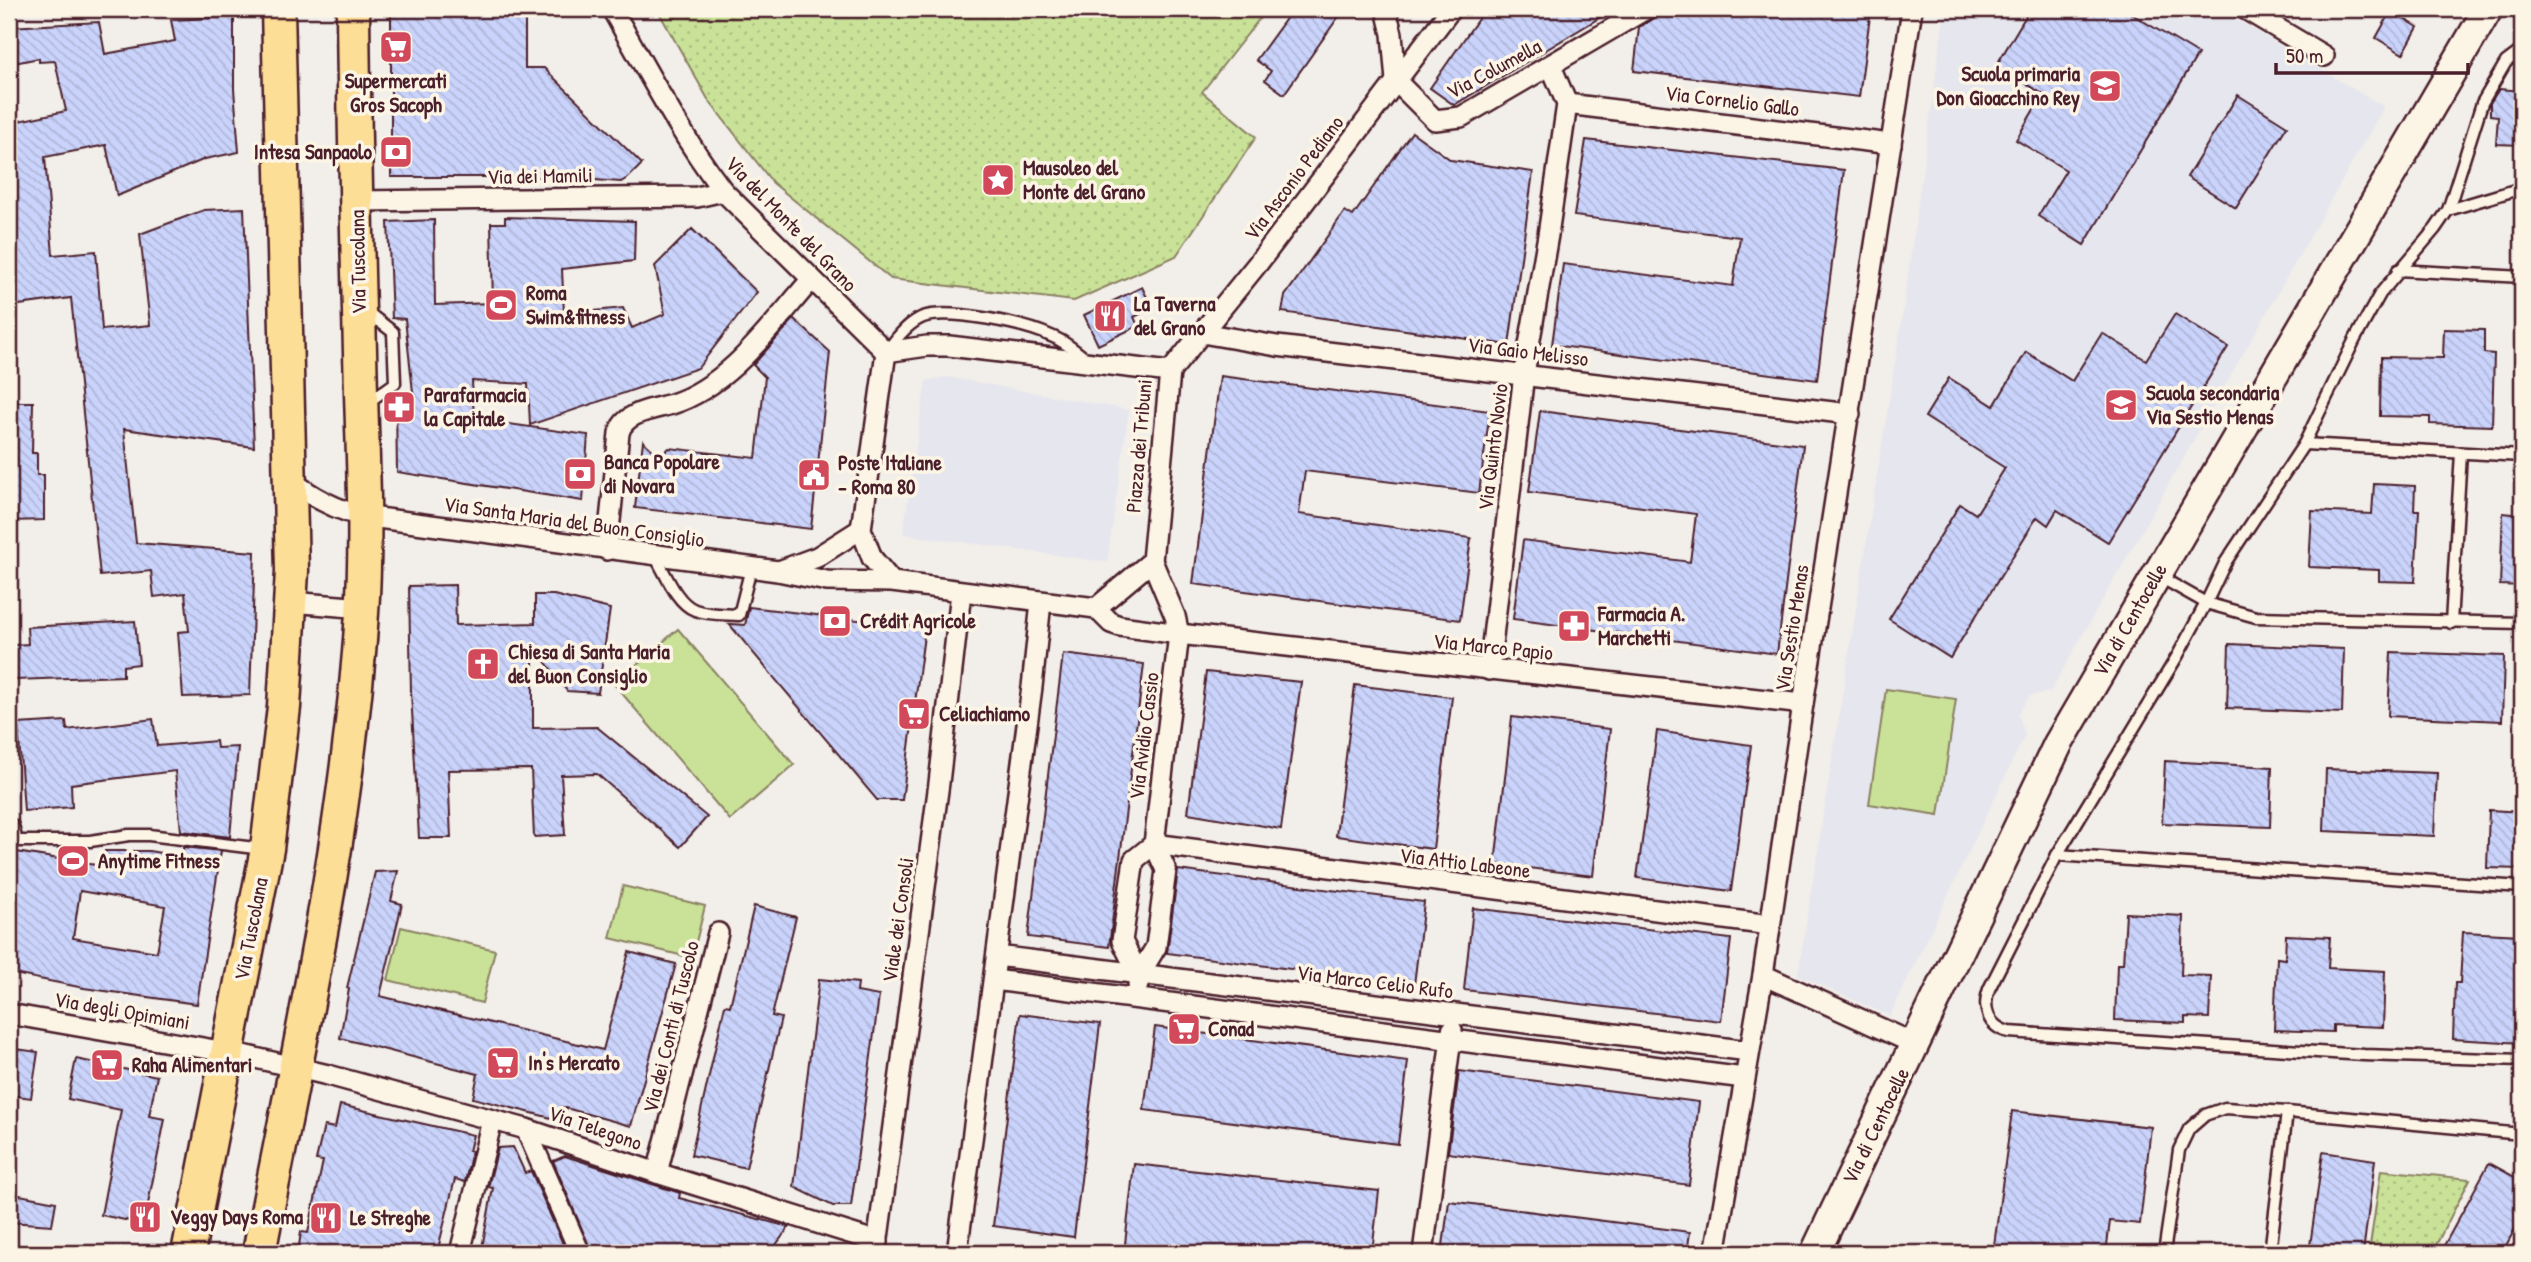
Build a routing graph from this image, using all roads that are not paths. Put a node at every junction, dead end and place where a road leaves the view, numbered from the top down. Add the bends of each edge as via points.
1 (278, 9) edge
2 (353, 9) edge
3 (612, 9) edge
4 (1386, 9) edge
5 (1451, 9) edge
6 (1646, 9) edge
7 (1912, 9) edge
8 (2245, 9) edge
9 (2488, 9) edge
10 (2522, 50) edge
11 (2324, 56) dead end
12 (1550, 66) junction
13 (1396, 81) junction
14 (1567, 104) junction
15 (1891, 144) junction
16 (2522, 188) edge
17 (723, 191) junction
18 (357, 201) junction
19 (2448, 210) junction
20 (2398, 270) junction
21 (2522, 276) edge
22 (811, 280) junction
23 (1202, 334) junction
24 (886, 352) junction
25 (1093, 364) junction
26 (1170, 372) junction
27 (1524, 374) junction
28 (1850, 414) junction
29 (2304, 444) junction
30 (2461, 453) junction
31 (2522, 456) edge
32 (289, 479) junction
33 (363, 516) junction
34 (861, 529) junction
35 (607, 550) junction
36 (655, 556) junction
37 (1152, 561) junction
38 (751, 568) junction
39 (778, 571) junction
40 (2156, 575) junction
41 (892, 582) junction
42 (961, 592) junction
43 (291, 602) junction
44 (1041, 602) junction
45 (2206, 603) junction
46 (363, 608) junction
47 (1096, 608) junction
48 (2451, 623) junction
49 (2522, 623) edge
50 (1179, 634) junction
51 (1489, 670) junction
52 (1803, 704) junction
53 (10, 832) edge
54 (1154, 844) junction
55 (267, 849) junction
56 (2057, 855) junction
57 (2522, 887) edge
58 (1770, 925) junction
59 (718, 933) dead end
60 (997, 956) junction
61 (1139, 975) junction
62 (1763, 975) junction
63 (994, 980) junction
64 (1137, 997) junction
65 (9, 1014) edge
66 (1454, 1014) junction
67 (1451, 1040) junction
68 (1915, 1044) junction
69 (1749, 1051) junction
70 (227, 1052) junction
71 (2522, 1060) edge
72 (295, 1067) junction
73 (1744, 1079) junction
74 (2287, 1112) junction
75 (492, 1120) junction
76 (526, 1129) junction
77 (2522, 1134) edge
78 (657, 1173) junction
79 (877, 1248) edge
80 (188, 1253) edge
81 (259, 1253) edge
82 (460, 1253) edge
83 (580, 1253) edge
84 (961, 1253) edge
85 (1423, 1253) edge
86 (1714, 1253) edge
87 (1815, 1253) edge
88 (2164, 1253) edge
89 (2270, 1253) edge

1 - 32 main road, Via Tuscolana
2 - 18 main road, Via Tuscolana
3 - 17 street, Via del Monte del Grano via 676,122
4 - 13 street
5 - 13 street, Via Asconio Pediano
6 - 12 street, Via Columella
7 - 15 street, Via Sestio Menas
8 - 11 street
9 - 40 street, Via di Centocelle
10 - 19 lane via 2507,62 2485,97
12 - 13 street, Via Columella via 1461,117 1435,120
12 - 14 street
13 - 23 street, Via Asconio Pediano
14 - 15 street, Via Cornelio Gallo
14 - 27 street, Via Quinto Novio
15 - 28 street, Via Sestio Menas
16 - 19 lane
17 - 18 street, Via dei Mamili via 704,197
17 - 22 street, Via del Monte del Grano
18 - 33 main road, Via Tuscolana
19 - 20 lane
20 - 21 lane
20 - 29 lane via 2363,324
22 - 24 street, Via del Monte del Grano
22 - 35 street via 739,361 710,386 623,422
23 - 26 street, Via Asconio Pediano
23 - 27 street, Via Gaio Melisso
24 - 25 street, Piazza dei Tribuni via 949,346
24 - 25 lane via 912,323 930,316 956,315 1037,330
24 - 34 street
25 - 26 street, Piazza dei Tribuni
26 - 37 street, Piazza dei Tribuni
27 - 28 street, Via Gaio Melisso
27 - 51 street, Via Quinto Novio
28 - 52 street, Via Sestio Menas
29 - 30 lane
29 - 45 lane via 2225,563
30 - 31 lane
30 - 48 lane
32 - 33 street via 333,507
32 - 43 main road, Via Tuscolana
33 - 35 street, Via Santa Maria del Buon Consiglio
33 - 46 main road, Via Tuscolana
34 - 39 street, Via Santa Maria del Buon Consiglio via 817,558
34 - 41 street via 872,558
35 - 36 street, Via Santa Maria del Buon Consiglio
36 - 38 street, Via Santa Maria del Buon Consiglio
36 - 38 lane via 687,606 698,611 739,615
37 - 47 street
37 - 50 street
38 - 39 street, Via Santa Maria del Buon Consiglio
39 - 41 street, Via Santa Maria del Buon Consiglio via 827,581
40 - 45 lane
40 - 68 street, Via di Centocelle via 2058,744
41 - 42 street
42 - 44 street
42 - 79 street, Viale dei Consoli
43 - 46 street
43 - 55 main road, Via Tuscolana
44 - 47 street
44 - 60 street
45 - 48 lane via 2256,617
45 - 56 lane
46 - 72 main road, Via Tuscolana via 341,798
47 - 50 street, Via Marco Papio via 1120,626
48 - 49 lane
50 - 51 street, Via Marco Papio
50 - 54 street, Via Avidio Cassio
51 - 52 street, Via Marco Papio
52 - 58 street, Via Sestio Menas
53 - 55 lane via 16,841 149,835
54 - 58 street, Via Attio Labeone
54 - 61 street, Via Avidio Cassio via 1166,870 1156,947
54 - 61 street via 1134,860 1122,941
55 - 70 main road, Via Tuscolana
56 - 57 lane
56 - 71 lane via 1987,995 1988,1017 1997,1028 2364,1055
58 - 62 street, Via Sestio Menas
59 - 78 street, Via dei Conti di Tuscolo
60 - 61 street, Via Marco Celio Rufo
60 - 63 street
61 - 64 street
61 - 66 street, Via Marco Celio Rufo
62 - 68 street
62 - 69 street, Via Sestio Menas
63 - 64 street
63 - 84 street
64 - 67 street
65 - 70 street, Via degli Opimiani
66 - 67 street
66 - 69 street, Via Marco Celio Rufo
67 - 73 street
67 - 85 street
68 - 87 street, Via di Centocelle
69 - 73 street, Via Sestio Menas
70 - 72 street, Via degli Opimiani
70 - 80 main road, Via Tuscolana
72 - 75 street, Via Telegono
72 - 81 main road, Via Tuscolana
73 - 86 street, Via Sestio Menas
74 - 77 lane
74 - 88 lane via 2225,1108 2205,1115 2189,1129 2179,1150
74 - 89 lane
75 - 76 street, Via Telegono
75 - 82 street
76 - 78 street, Via Telegono
76 - 83 street
78 - 79 street, Via Telegono

